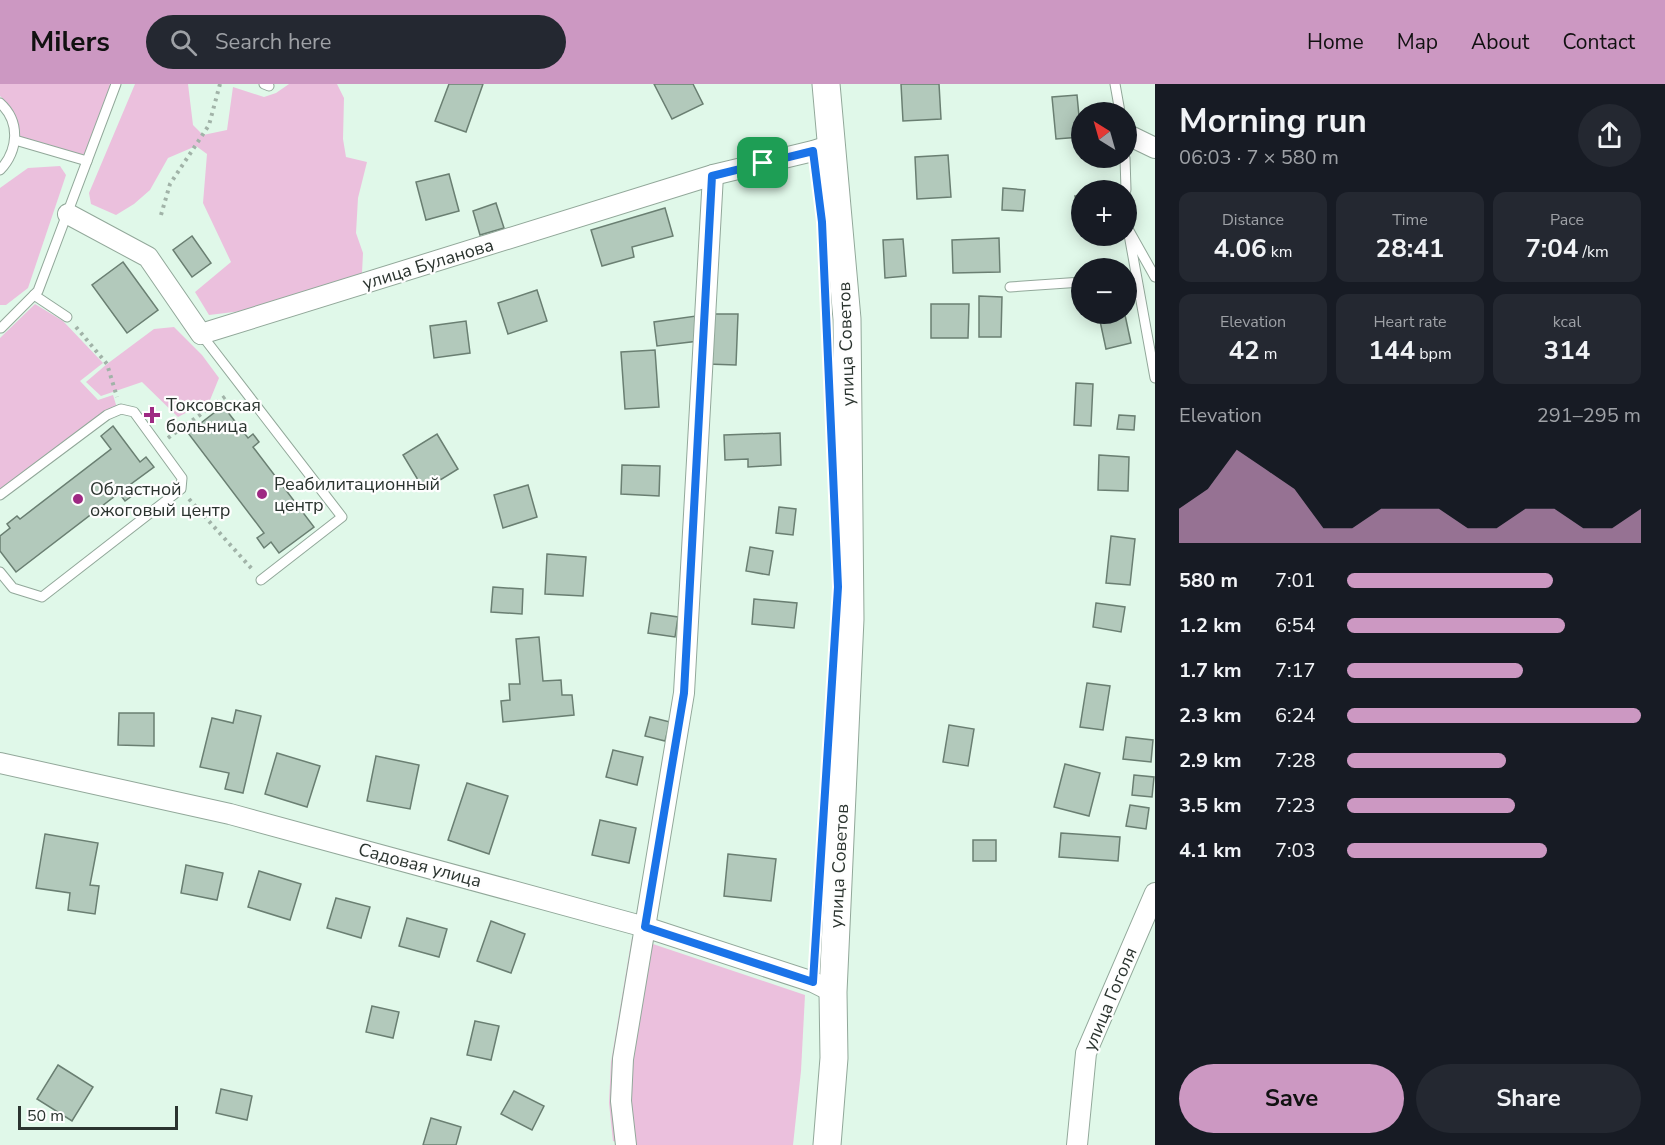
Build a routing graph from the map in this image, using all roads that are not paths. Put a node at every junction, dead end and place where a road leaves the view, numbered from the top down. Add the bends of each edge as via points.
1 (116, 84) edge
2 (826, 84) edge
3 (1115, 84) edge
4 (1118, 102) edge
5 (0, 103) edge
6 (1137, 139) edge
7 (15, 140) junction
8 (832, 145) junction
9 (1155, 148) edge
10 (87, 161) junction
11 (0, 170) edge
12 (712, 176) junction
13 (68, 214) junction
14 (1137, 245) edge
15 (1155, 277) edge
16 (1137, 278) edge
17 (1071, 283) edge
18 (1011, 287) dead end
19 (34, 295) junction
20 (67, 317) road end
21 (0, 328) edge
22 (201, 334) junction
23 (1155, 378) edge
24 (0, 495) edge
25 (0, 572) edge
26 (261, 580) road end
27 (0, 763) edge
28 (1155, 893) edge
29 (645, 927) junction
30 (833, 992) junction
31 (626, 1145) edge
32 (827, 1145) edge
33 (1077, 1145) edge

1 - 10 lane
2 - 8 main road, улица Советов
3 - 4 lane
5 - 7 lane via 15,128
6 - 9 street
7 - 10 lane
7 - 11 lane via 11,156
8 - 12 street, улица Буланова
8 - 30 main road, улица Советов via 847,320 850,620
10 - 13 lane
12 - 22 street, улица Буланова
12 - 29 street via 684,693
13 - 19 lane
13 - 22 street via 148,257
14 - 15 lane
16 - 23 lane
17 - 18 lane
19 - 20 lane
19 - 21 lane
22 - 26 lane via 342,517
24 - 25 lane via 107,415 121,409 134,412 182,478 180,489 42,597 13,588
27 - 29 street, Садовая улица via 230,814
28 - 33 street, улица Гоголя via 1086,1053
29 - 30 street, Садовая улица
29 - 31 street via 623,1059 621,1101
30 - 32 main road, улица Советов via 834,1058

